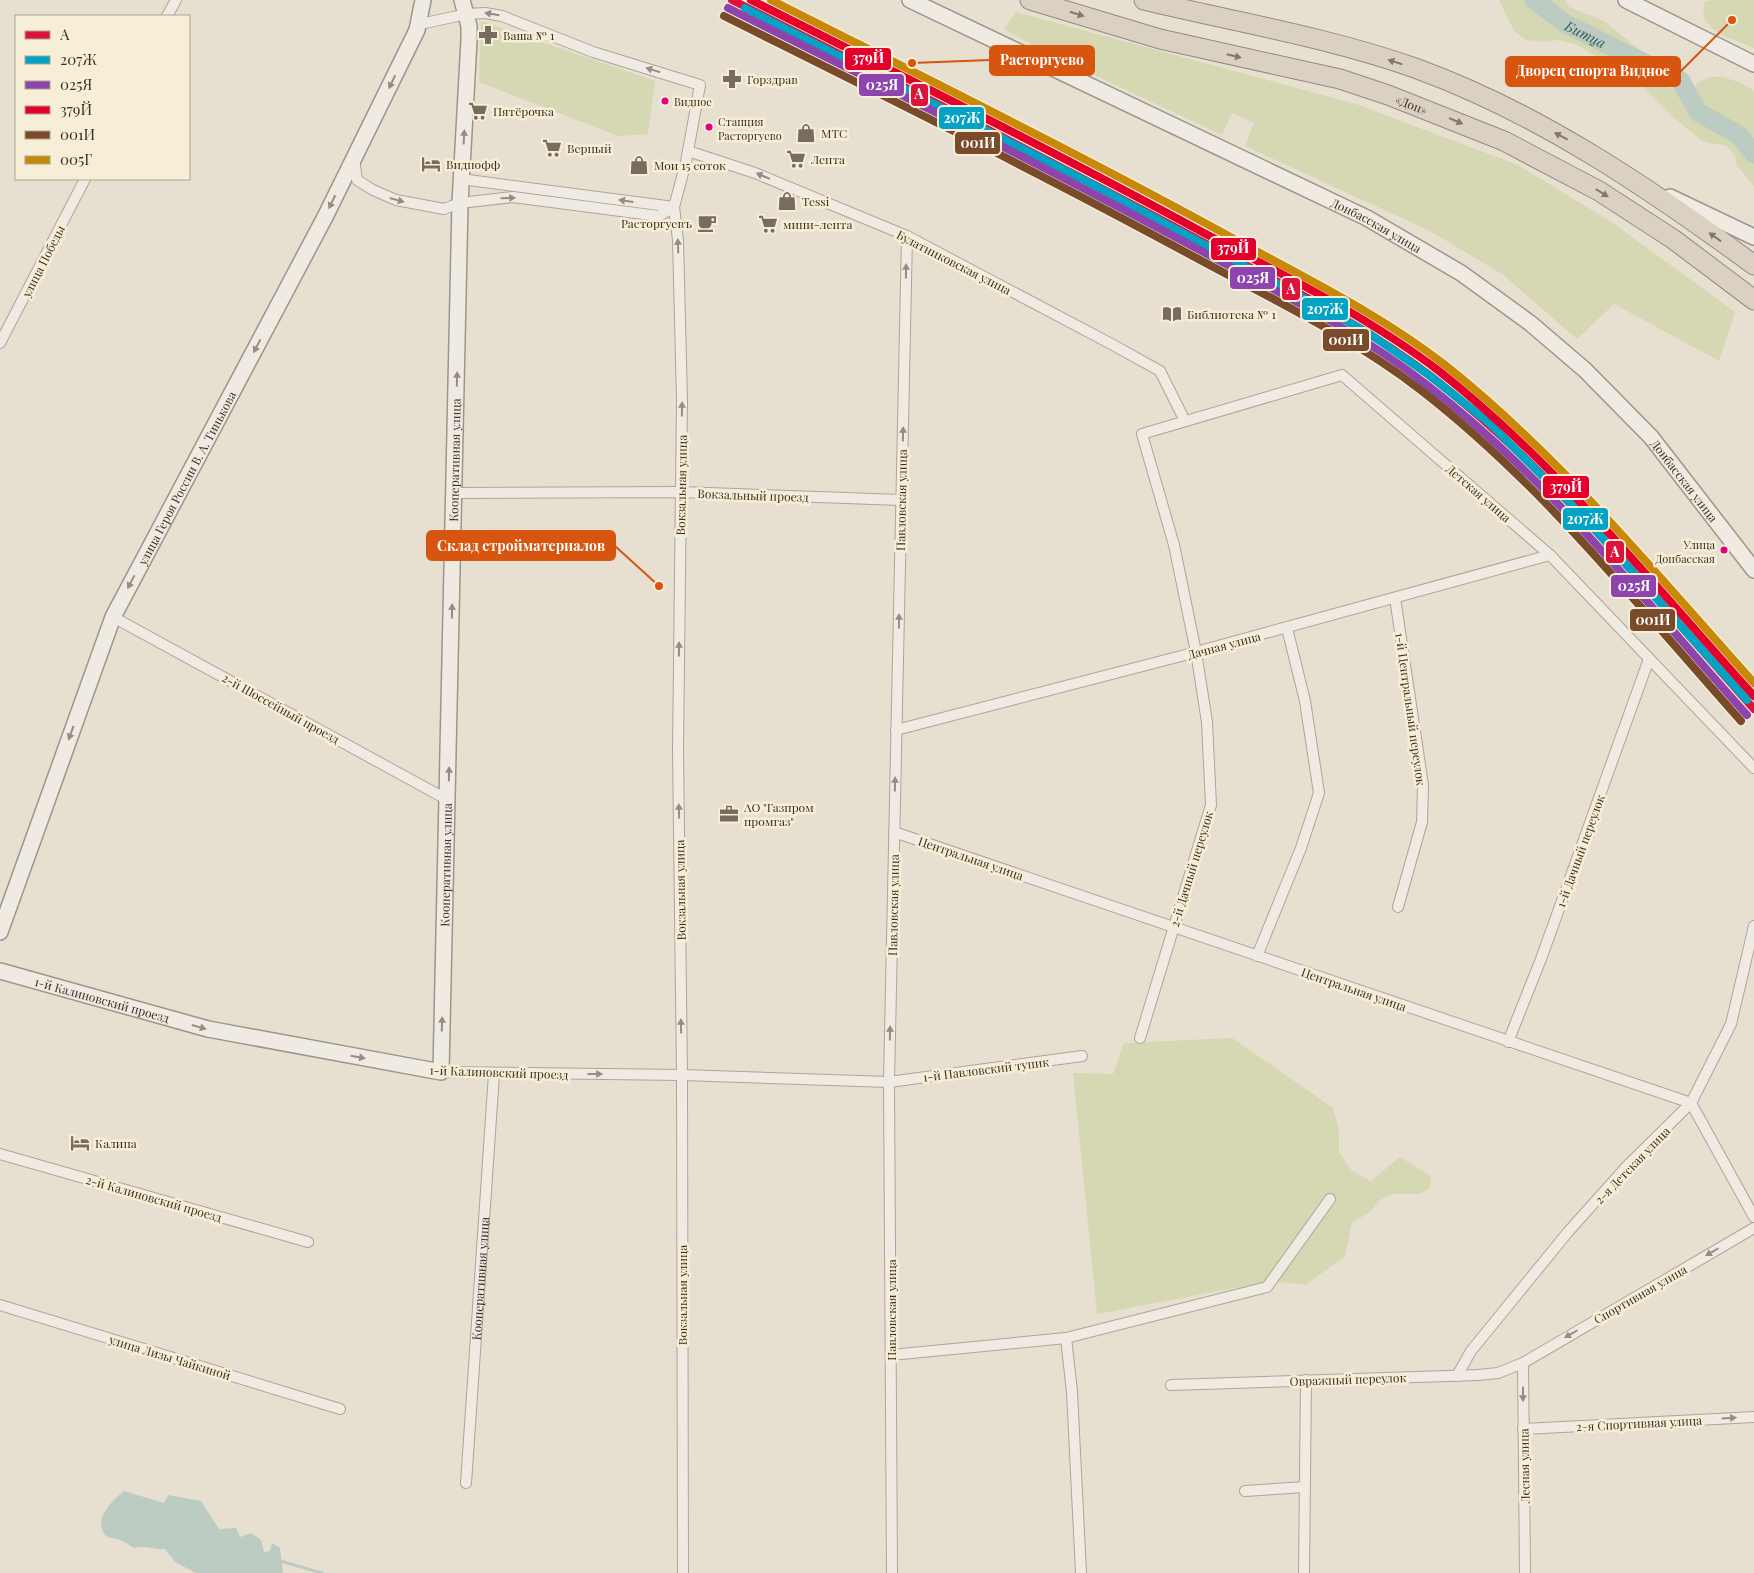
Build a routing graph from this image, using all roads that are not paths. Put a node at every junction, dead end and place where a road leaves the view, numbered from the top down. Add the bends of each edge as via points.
1 (176, 0) edge
2 (423, 0) edge
3 (910, 0) edge
4 (1030, 0) edge
5 (1144, 0) edge
6 (1626, 0) edge
7 (465, 7) edge
8 (168, 15) edge
9 (420, 24) junction
10 (1754, 64) edge
11 (688, 151) junction
12 (354, 159) junction
13 (1618, 169) junction
14 (461, 179) junction
15 (84, 180) edge
16 (460, 203) junction
17 (674, 208) junction
18 (907, 236) junction
19 (1754, 237) edge
20 (1754, 265) edge
21 (1754, 300) edge
22 (0, 343) edge
23 (1185, 421) junction
24 (1142, 434) joint
25 (680, 492) junction
26 (455, 493) junction
27 (901, 500) junction
28 (1550, 555) junction
29 (1754, 570) edge
30 (1395, 598) junction
31 (113, 617) junction
32 (1287, 628) junction
33 (1196, 652) junction
34 (1649, 659) junction
35 (896, 730) junction
36 (1754, 768) edge
37 (448, 800) junction
38 (894, 832) junction
39 (1398, 907) dead end
40 (1754, 926) edge
41 (1174, 928) junction
42 (0, 932) edge
43 (1257, 956) junction
44 (0, 971) edge
45 (1140, 1038) dead end
46 (1508, 1042) junction
47 (1082, 1056) dead end
48 (441, 1072) junction
49 (494, 1074) junction
50 (682, 1075) junction
51 (889, 1082) junction
52 (1691, 1103) junction
53 (0, 1154) edge
54 (1330, 1199) dead end
55 (1754, 1217) edge
56 (1754, 1228) edge
57 (308, 1242) dead end
58 (0, 1305) edge
59 (1066, 1338) junction
60 (891, 1355) junction
61 (1525, 1362) junction
62 (1457, 1376) junction
63 (1306, 1380) junction
64 (1171, 1385) dead end
65 (340, 1409) dead end
66 (1754, 1417) edge
67 (1523, 1429) junction
68 (466, 1483) dead end
69 (1305, 1487) junction
70 (1245, 1491) dead end
71 (683, 1573) edge
72 (892, 1573) edge
73 (1081, 1573) edge
74 (1304, 1573) edge
75 (1525, 1573) edge

1 - 8 street
2 - 9 street, улица Героя России В. А. Тинькова
3 - 29 street, Донбасская улица via 1367,218 1462,273 1530,323 1585,370 1644,430
4 -> 21 highway, «Дон» via 1160,39 1340,79 1504,141 1599,191 1673,239
13 -> 5 highway via 1492,100 1416,68 1350,47
6 - 10 street
7 - 9 street
11 -> 7 street via 700,85 593,52 502,16
14 -> 7 street, Кооперативная улица via 469,40
9 -> 12 street, улица Героя России В. А. Тинькова
11 - 17 street
18 -> 11 street, Булатниковская улица via 755,173
12 -> 16 street via 357,180 396,200 444,209
12 -> 31 street, улица Героя России В. А. Тинькова
13 - 19 street
20 -> 13 highway
14 - 16 street, Кооперативная улица
17 -> 14 street
15 - 22 street, улица Победы
16 -> 17 street via 513,197 659,216
26 -> 16 street, Кооперативная улица
25 -> 17 street, Вокзальная улица via 682,400 678,240
18 - 23 street, Булатниковская улица via 1160,371
27 -> 18 street, Павловская улица
23 - 24 street, Детская улица
23 - 28 street, Детская улица via 1342,375
24 - 33 street, 2-й Дачный переулок via 1174,545
25 - 26 street, Вокзальный проезд
25 - 27 street, Вокзальный проезд
50 -> 25 street, Вокзальная улица via 678,750
37 -> 26 street, Кооперативная улица
35 -> 27 street, Павловская улица
28 - 30 street, Дачная улица
28 - 34 street, Детская улица
30 - 32 street, Дачная улица
30 - 39 street, 1-й Центральный переулок via 1424,785 1422,822
31 - 37 street, 2-й Шоссейный проезд
31 -> 42 street, улица Героя России В. А. Тинькова
32 - 33 street, Дачная улица
32 - 43 street via 1305,701 1319,793 1301,848
33 - 35 street, Дачная улица
33 - 41 street, 2-й Дачный переулок via 1207,722 1211,805
34 - 36 street, Детская улица
34 - 46 street, 1-й Дачный переулок
38 -> 35 street, Павловская улица
48 -> 37 street, Кооперативная улица
38 - 41 street, Центральная улица
51 -> 38 street, Павловская улица
40 - 52 street, 2-я Детская улица via 1731,1024
41 - 43 street, Центральная улица
41 - 45 street, 2-й Дачный переулок
43 - 46 street, Центральная улица
44 -> 48 street, 1-й Калиновский проезд via 208,1029
46 - 52 street, Центральная улица
47 - 51 street, 1-й Павловский тупик
48 - 49 street, 1-й Калиновский проезд
49 -> 50 street, 1-й Калиновский проезд
49 - 68 street, Кооперативная улица
50 - 51 street, 1-й Калиновский проезд
50 - 71 street, Вокзальная улица
51 - 60 street, Павловская улица
52 - 55 street
52 - 62 street, 2-я Детская улица via 1627,1166 1568,1232 1471,1351
53 - 57 street, 2-й Калиновский проезд
54 - 59 street via 1267,1288
56 -> 61 street, Спортивная улица
58 - 65 street, улица Лизы Чайкиной
59 - 60 street
59 - 73 street via 1072,1392
60 - 72 street, Павловская улица
61 - 62 street, Овражный переулок via 1498,1373
61 -> 67 street, Лесная улица
62 - 63 street, Овражный переулок
63 - 64 street, Овражный переулок
63 - 69 street
67 -> 66 street, 2-я Спортивная улица
67 - 75 street, Лесная улица
69 - 70 street
69 - 74 street

